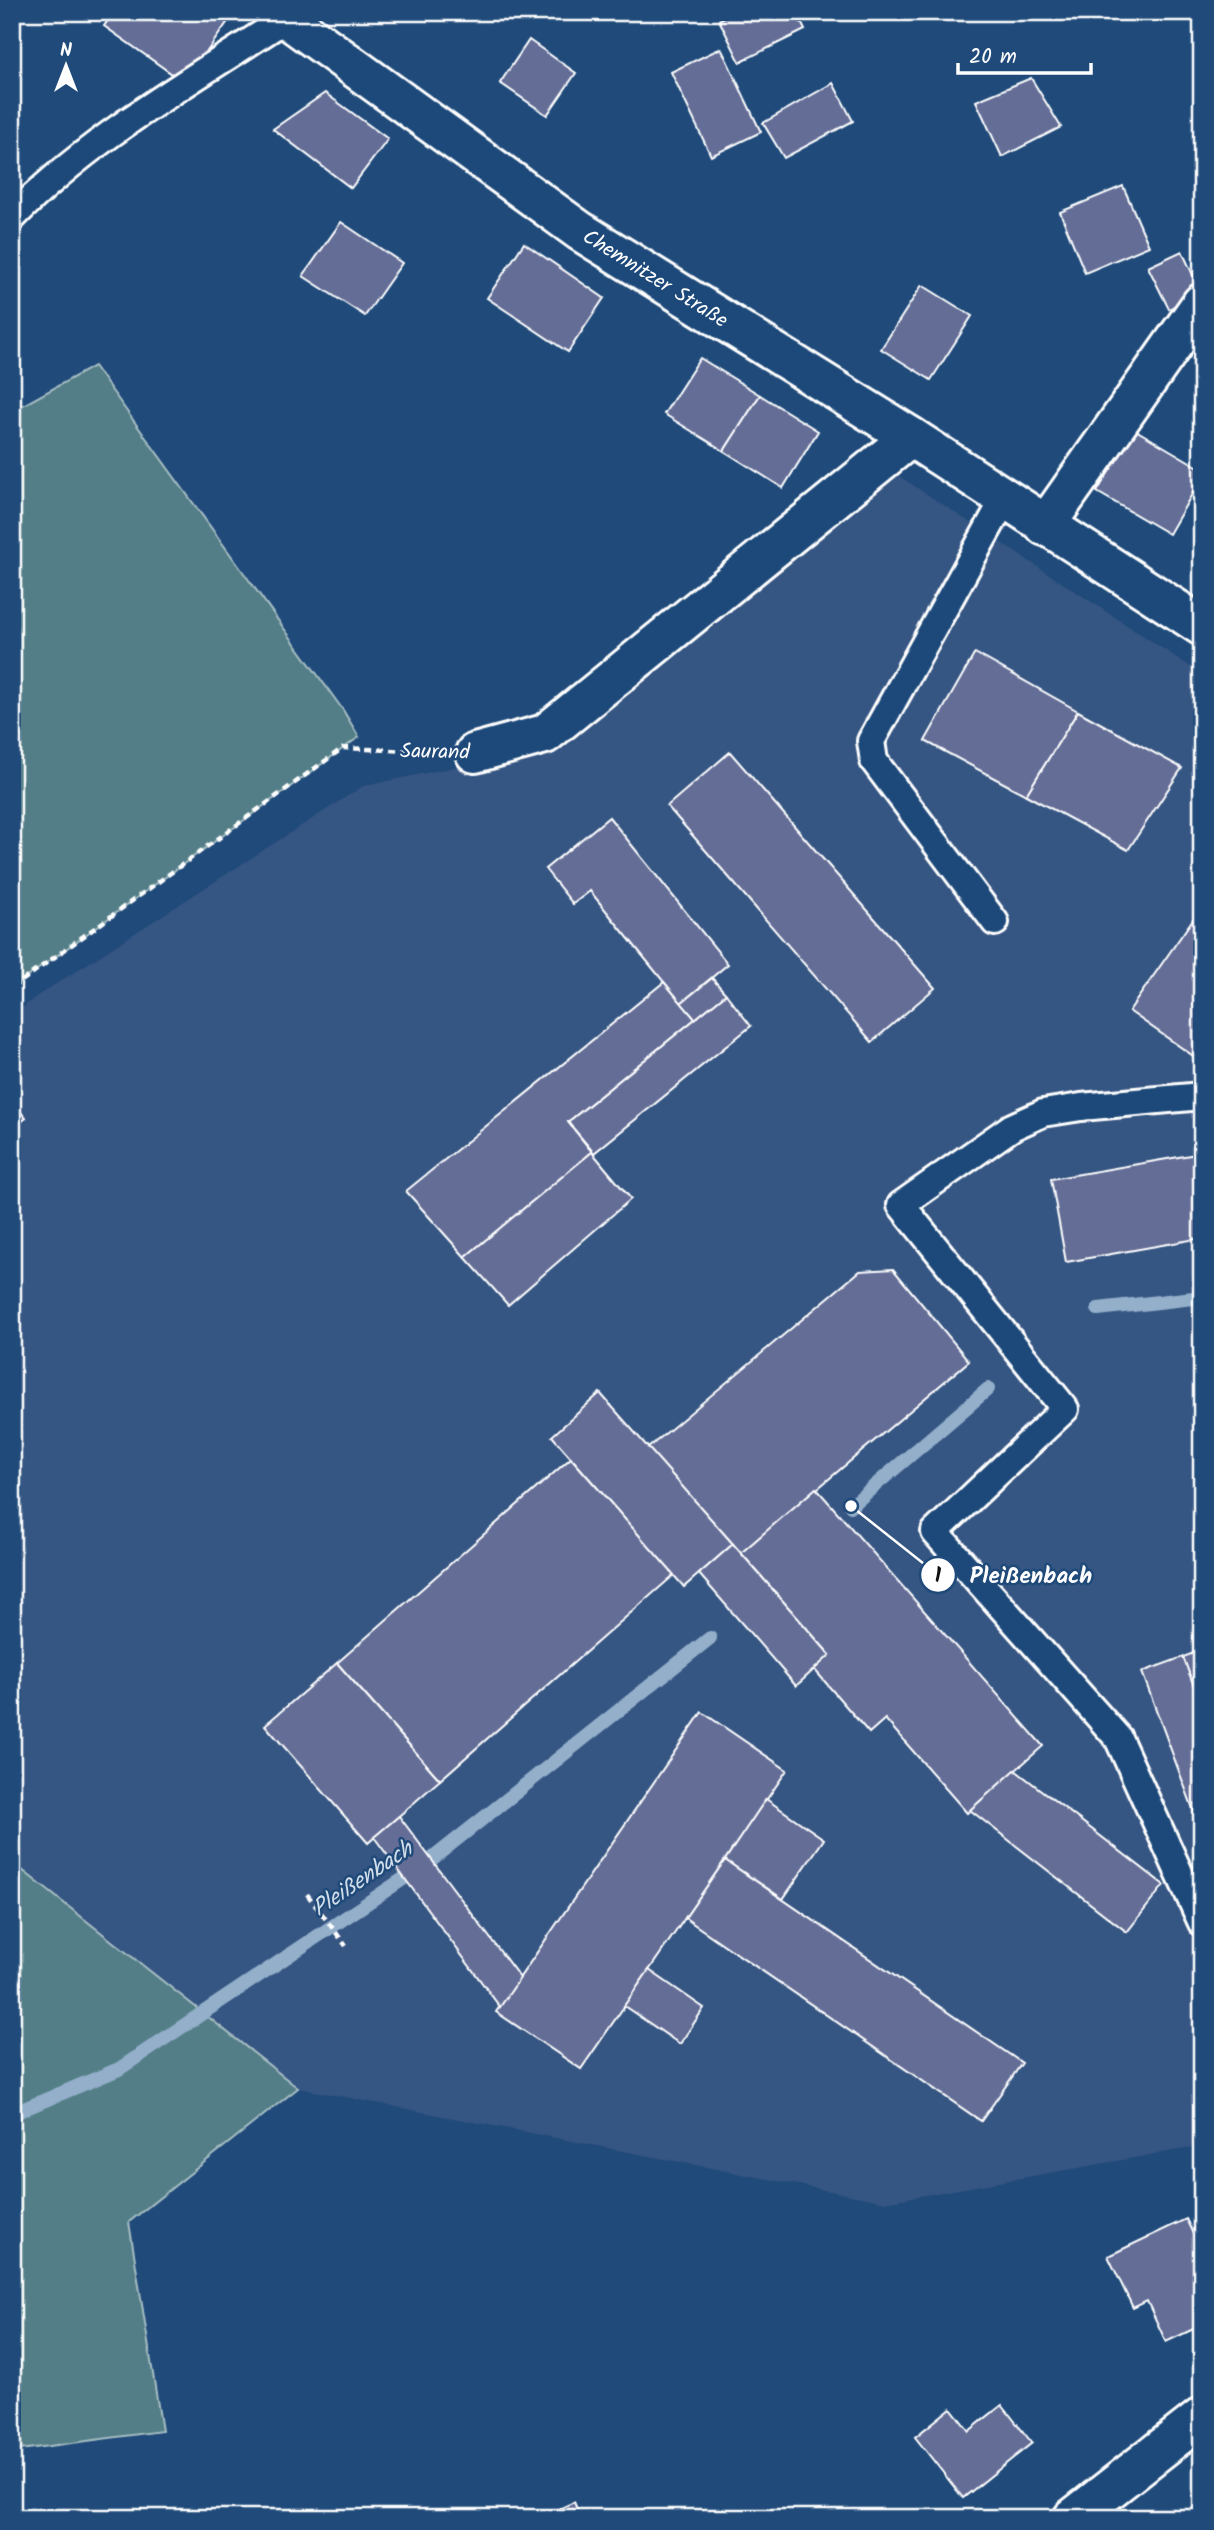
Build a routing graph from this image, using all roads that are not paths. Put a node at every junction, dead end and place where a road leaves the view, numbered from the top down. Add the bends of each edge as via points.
1 (282, 15) edge
2 (12, 218) edge
3 (1202, 303) edge
4 (911, 437) junction
5 (1004, 498) junction
6 (1045, 526) junction
7 (1202, 625) edge
8 (475, 753) road end
9 (995, 922) dead end
10 (1202, 1096) edge
11 (1202, 1923) edge
12 (1202, 2417) edge
13 (1073, 2518) edge

1 - 2 lane via 41,187
1 - 4 main road, Chemnitzer Straße via 580,231
3 - 6 main road
4 - 5 main road, Chemnitzer Straße
4 - 8 main road, Saurand via 545,734
5 - 6 main road, Chemnitzer Straße
5 - 9 lane via 871,741 874,761
6 - 7 main road, Chemnitzer Straße
10 - 11 lane via 1043,1113 1012,1127 901,1205 1065,1409 935,1532 1118,1738
12 - 13 main road

